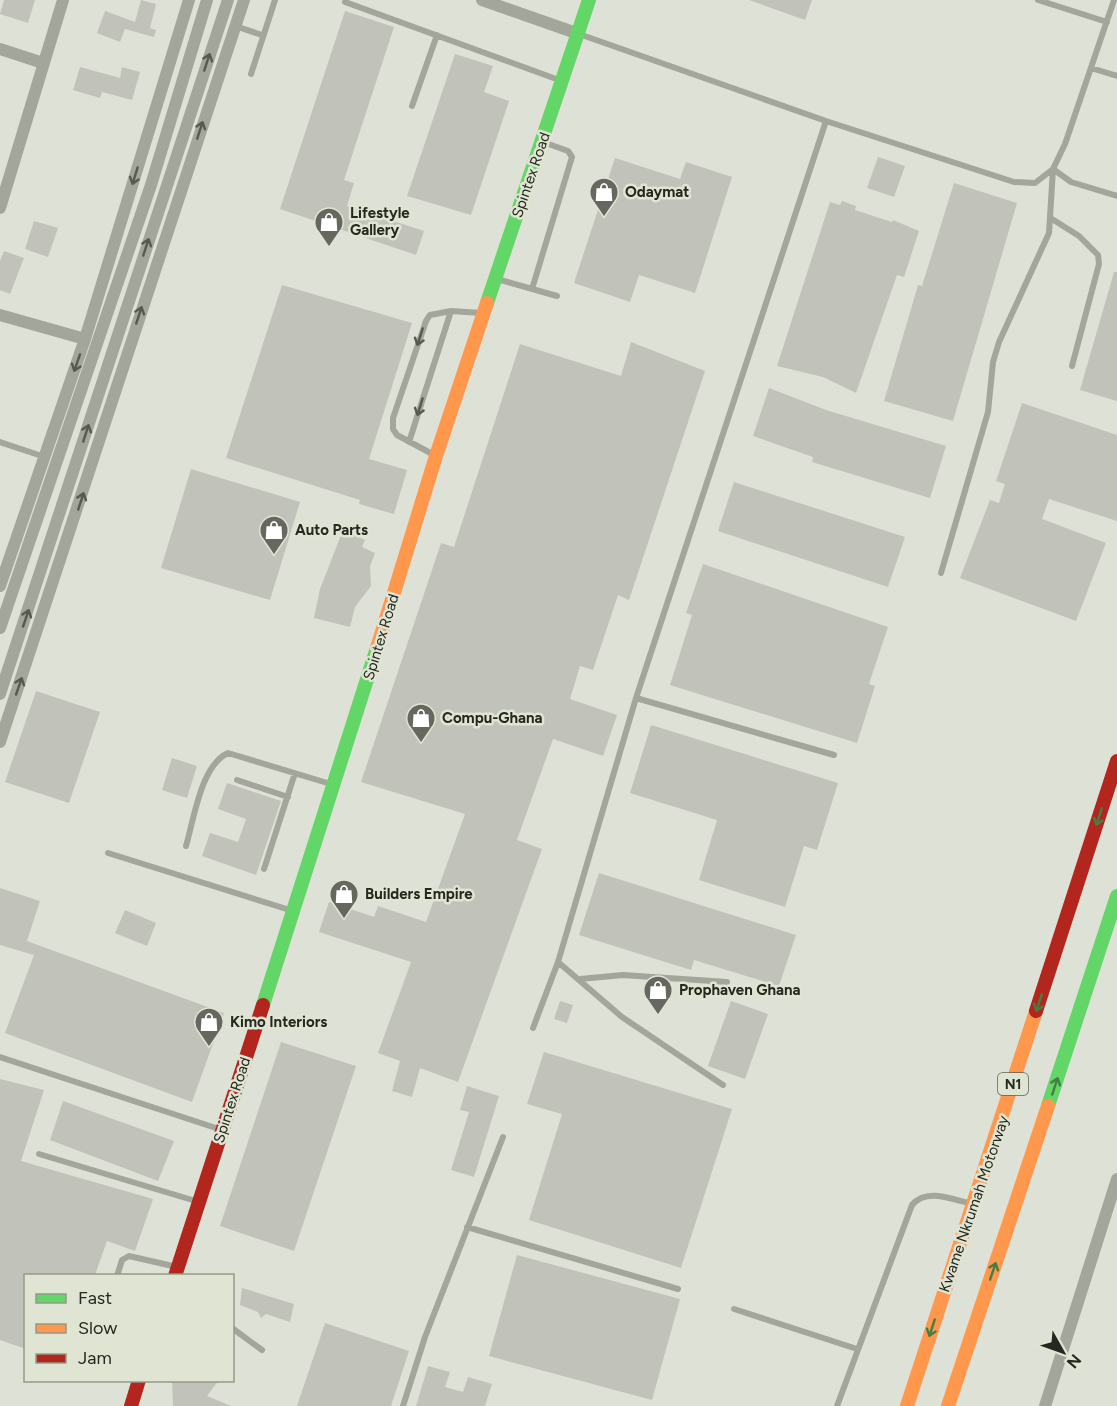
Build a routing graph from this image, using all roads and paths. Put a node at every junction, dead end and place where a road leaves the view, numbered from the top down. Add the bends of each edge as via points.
1 (63, 0) edge
2 (189, 0) edge
3 (207, 0) edge
4 (228, 0) edge
5 (244, 0) edge
6 (275, 0) edge
7 (482, 0) edge
8 (590, 0) edge
9 (1038, 0) edge
10 (1114, 0) edge
11 (345, 2) dead end
12 (1107, 22) junction
13 (235, 26) junction
14 (579, 34) junction
15 (262, 35) junction
16 (437, 35) junction
17 (0, 50) edge
18 (43, 63) junction
19 (1091, 68) junction
20 (251, 74) dead end
21 (1117, 76) edge
22 (563, 82) junction
23 (412, 106) dead end
24 (826, 121) junction
25 (543, 142) junction
26 (1053, 169) junction
27 (4, 182) edge
28 (1117, 196) edge
29 (0, 208) edge
30 (1052, 219) junction
31 (496, 279) junction
32 (532, 289) junction
33 (557, 296) dead end
34 (451, 311) junction
35 (485, 314) junction
36 (0, 315) edge
37 (85, 339) junction
38 (1072, 366) dead end
39 (0, 442) edge
40 (409, 442) junction
41 (436, 456) junction
42 (45, 457) junction
43 (941, 573) dead end
44 (0, 586) edge
45 (0, 628) edge
46 (0, 694) edge
47 (636, 698) junction
48 (0, 742) edge
49 (834, 754) dead end
50 (1117, 761) edge
51 (295, 773) junction
52 (237, 780) dead end
53 (335, 785) junction
54 (288, 797) junction
55 (186, 846) dead end
56 (108, 853) dead end
57 (264, 869) dead end
58 (1117, 896) edge
59 (294, 911) junction
60 (558, 962) junction
61 (580, 979) junction
62 (727, 982) dead end
63 (533, 1028) dead end
64 (0, 1057) edge
65 (723, 1085) dead end
66 (222, 1131) junction
67 (503, 1137) dead end
68 (39, 1154) dead end
69 (1117, 1179) edge
70 (199, 1202) junction
71 (973, 1204) junction
72 (468, 1227) junction
73 (177, 1271) edge
74 (117, 1274) edge
75 (678, 1289) dead end
76 (734, 1309) dead end
77 (234, 1329) edge
78 (857, 1349) junction
79 (262, 1350) dead end
80 (138, 1382) edge
81 (131, 1406) edge
82 (403, 1406) edge
83 (837, 1406) edge
84 (907, 1406) edge
85 (948, 1406) edge
86 (1045, 1406) edge

1 - 18 street
2 -> 37 street
3 - 45 street via 151,185
46 -> 4 street
5 - 13 street
6 - 15 lane
7 - 14 street
8 - 14 main road, Spintex Road
9 - 12 lane
10 - 12 lane
11 - 16 lane
12 - 19 lane
13 - 15 lane
48 -> 13 street
14 - 22 main road, Spintex Road
14 - 24 lane
15 - 20 lane
16 - 22 lane
16 - 23 lane
17 - 18 street
18 - 27 street
19 - 21 lane
19 - 26 lane
22 - 25 main road, Spintex Road
24 - 26 lane via 1014,182 1035,183
24 - 47 lane
25 - 31 main road, Spintex Road
25 - 32 lane via 568,150 572,157
26 - 28 lane via 1071,182
26 - 30 lane
27 - 29 street
30 - 38 lane via 1079,236 1098,255 1099,264
30 - 43 lane via 1041,254 999,342 988,412
31 - 32 lane
31 - 35 main road, Spintex Road
32 - 33 lane
34 - 35 lane
34 -> 40 lane
34 -> 40 lane via 430,315 426,321 393,418 393,429
35 - 41 main road, Spintex Road
36 - 37 street
37 -> 42 street
39 - 42 lane
40 - 41 lane
41 - 53 main road, Spintex Road
42 - 44 street
47 - 49 lane
47 - 60 lane
50 -> 71 main road, Kwame Nkrumah Motorway / N1
51 - 53 lane
51 - 54 lane
51 - 55 lane via 228,753 220,756 207,777
52 - 54 lane
53 - 59 main road, Spintex Road
54 - 57 lane
56 - 59 lane
85 -> 58 main road
59 - 66 main road, Spintex Road
60 - 61 lane
60 - 63 lane
61 - 62 lane via 623,975
61 - 65 lane via 622,1017
64 - 66 lane
66 - 70 main road, Spintex Road
67 - 72 lane
68 - 70 lane
69 - 86 street
70 - 73 main road, Spintex Road
71 - 78 lane via 939,1196 917,1198
71 -> 84 main road, Kwame Nkrumah Motorway / N1
72 - 75 lane
72 - 82 lane
73 - 74 lane via 129,1256 122,1260
76 - 78 lane
77 - 79 lane
78 - 83 lane
80 - 81 main road

